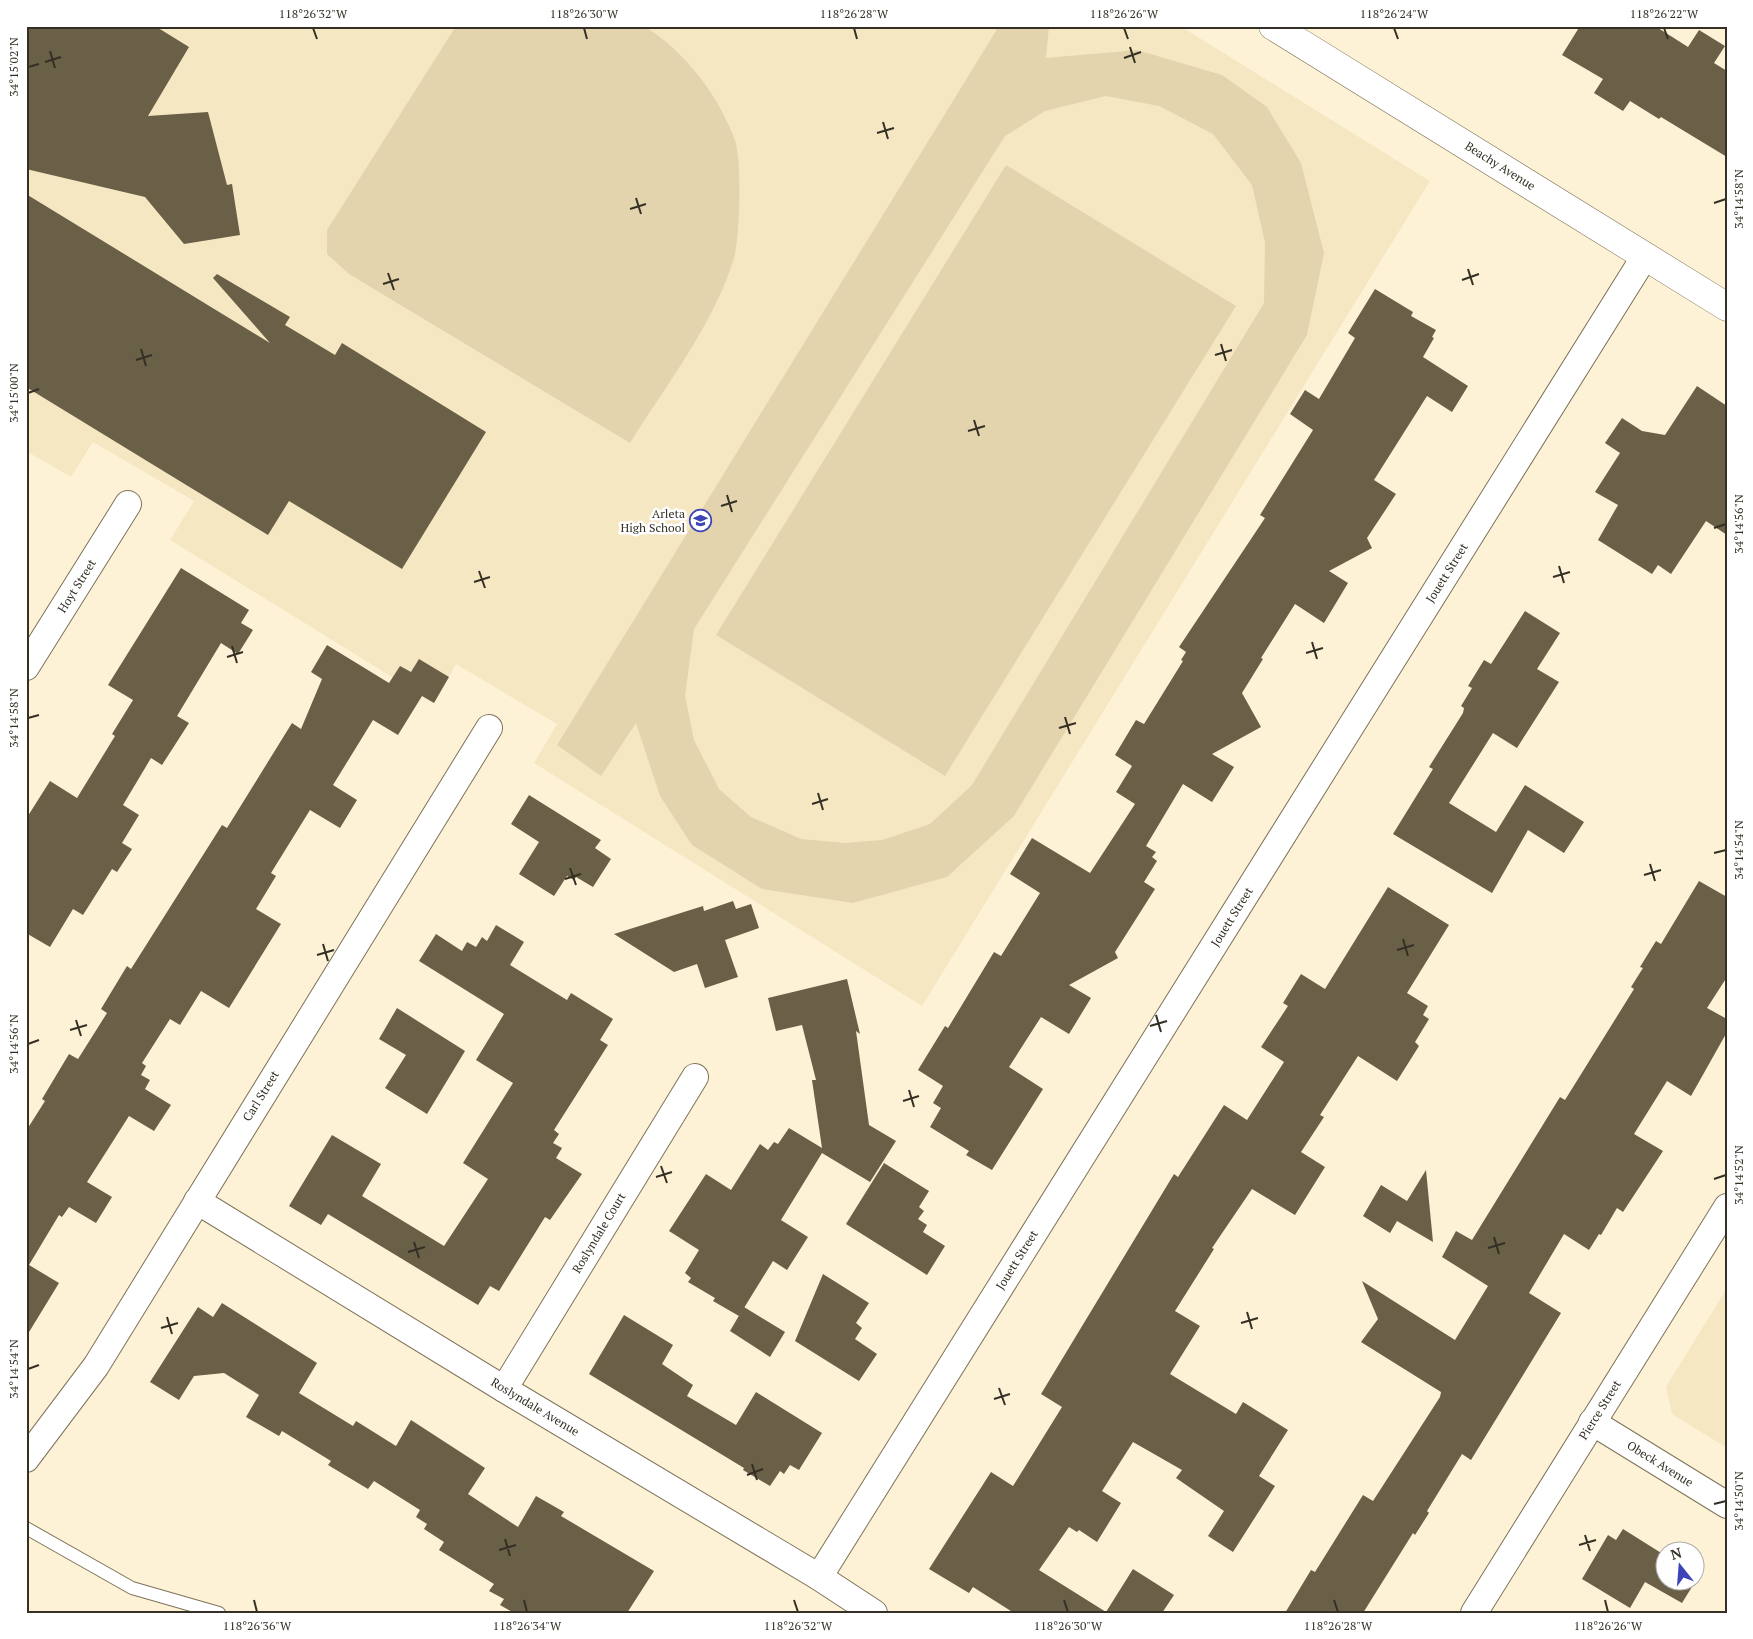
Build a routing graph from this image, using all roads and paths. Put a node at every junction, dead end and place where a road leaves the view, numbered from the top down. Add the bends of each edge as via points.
1 (1273, 26) edge
2 (1645, 256) junction
3 (1727, 307) edge
4 (128, 504) dead end
5 (26, 668) edge
6 (489, 728) dead end
7 (695, 1077) dead end
8 (197, 1201) junction
9 (1727, 1206) edge
10 (504, 1389) junction
11 (1592, 1422) junction
12 (26, 1459) edge
13 (1727, 1505) edge
14 (26, 1528) edge
15 (819, 1577) junction
16 (219, 1613) edge
17 (874, 1613) edge
18 (1474, 1613) edge

1 - 2 street, Beachy Avenue
2 - 3 street, Beachy Avenue
2 - 15 street, Jouett Street
4 - 5 street, Hoyt Street
6 - 8 street, Carl Street
7 - 10 street, Roslyndale Court
8 - 10 street, Roslyndale Avenue
8 - 12 street, Carl Street via 96,1366
9 - 11 street, Pierce Street
10 - 15 street, Roslyndale Avenue
11 - 13 street, Obeck Avenue
11 - 18 street, Pierce Street
14 - 16 lane via 132,1588
15 - 17 street, Roslyndale Avenue

